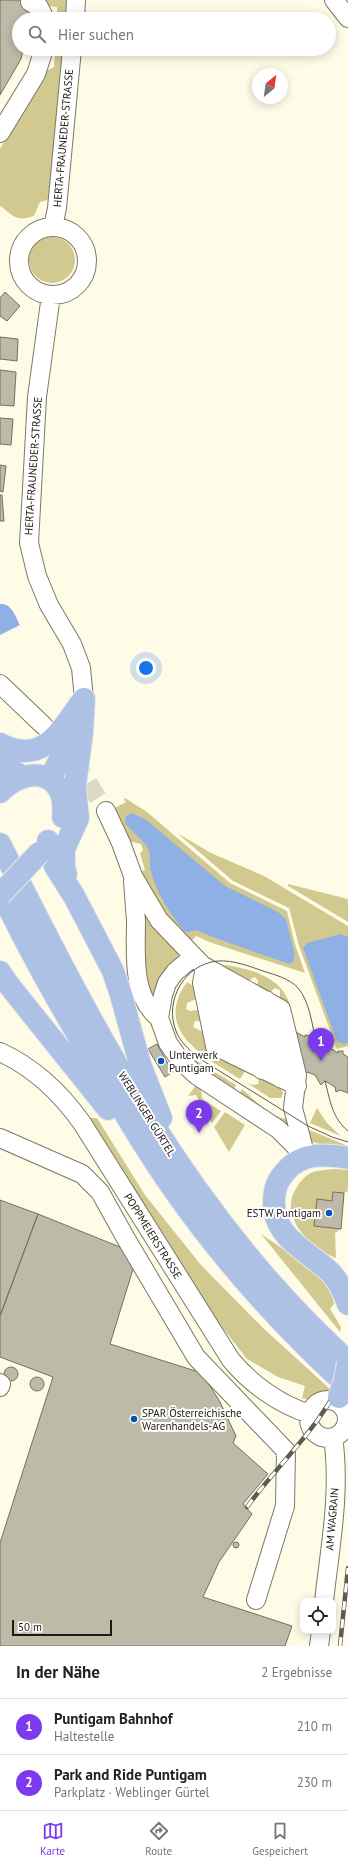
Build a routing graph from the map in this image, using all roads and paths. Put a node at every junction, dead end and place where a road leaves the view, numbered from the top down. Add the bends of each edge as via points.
1 (76, 0) edge
2 (334, 0) edge
3 (30, 2) dead end
4 (42, 12) edge
5 (75, 12) edge
6 (348, 18) edge
7 (42, 56) edge
8 (71, 56) edge
9 (0, 133) edge
10 (53, 227) junction
11 (51, 295) junction
12 (0, 684) edge
13 (84, 699) junction
14 (44, 726) dead end
15 (0, 744) edge
16 (0, 764) edge
17 (24, 777) junction
18 (50, 779) junction
19 (1, 791) edge
20 (106, 811) tunnel mouth
21 (0, 844) edge
22 (43, 847) junction
23 (133, 876) junction
24 (0, 890) edge
25 (0, 895) edge
26 (74, 896) junction
27 (205, 966) junction
28 (3, 978) edge
29 (234, 983) junction
30 (250, 992) junction
31 (266, 1000) junction
32 (159, 1018) junction
33 (0, 1052) edge
34 (238, 1058) junction
35 (262, 1070) junction
36 (280, 1078) junction
37 (297, 1086) junction
38 (0, 1138) edge
39 (143, 1143) junction
40 (306, 1157) junction
41 (348, 1158) edge
42 (199, 1194) junction
43 (348, 1304) edge
44 (340, 1378) edge
45 (0, 1383) edge
46 (0, 1388) edge
47 (310, 1414) junction
48 (333, 1437) junction
49 (324, 1598) edge
50 (256, 1600) dead end
51 (321, 1634) edge
52 (319, 1646) edge

1 - 5 street
2 - 6 street
3 - 4 street via 39,7
7 - 9 street via 36,74
8 - 10 street, HERTA-FRAUNEDER-STRASSE
10 - 11 street via 32,234 20,253 19,264 22,276 29,285 39,292
10 - 11 street via 63,228 76,236 87,258 85,272 78,284 70,291
11 - 13 street, HERTA-FRAUNEDER-STRASSE via 37,397 29,543 37,576 49,605 72,644 81,668
12 - 14 street
13 - 15 main road via 53,739 39,749 22,752
13 - 18 main road via 80,717
13 - 26 main road via 75,786 78,818 64,849 64,868
16 - 17 main road
17 - 18 main road via 36,775
17 - 19 main road
18 - 22 main road via 60,788 64,804 62,821
20 - 23 street
21 - 42 main road, WEBLINGER GÜRTEL via 114,1062 150,1122
22 - 25 main road, bridge
22 - 26 main road
23 - 27 street via 159,920
23 - 32 street via 136,969 147,1004
24 - 39 main road, WEBLINGER GÜRTEL via 27,946
26 - 42 main road via 113,971 148,1086 163,1122 186,1160
27 - 29 street
27 - 32 street via 175,972 163,995
27 - 34 street
28 - 39 main road via 126,1134
29 - 30 street
29 - 34 street
30 - 31 street
30 - 35 street
31 - 36 street
31 - 37 street via 281,1009 297,1075
32 - 40 street via 168,1043 180,1060 196,1075 278,1129
33 - 47 street, POPPMEIERSTRASSE via 27,1066 67,1102 231,1360 243,1374 266,1391
34 - 35 street
35 - 36 street
36 - 37 street
37 - 40 street via 293,1108
38 - 50 street via 82,1174 100,1192 124,1237 196,1356 286,1451 285,1506
39 - 44 main road, WEBLINGER GÜRTEL via 191,1213 236,1270 283,1324
40 - 41 main road via 328,1155
40 - 43 main road via 292,1165 278,1182 274,1198 275,1214 289,1238 336,1279
42 - 44 main road, WEBLINGER GÜRTEL via 259,1269 309,1324
44 - 47 street via 328,1401 315,1406
44 - 48 street via 347,1420 341,1432
45 - 46 street
47 - 48 street via 309,1422 315,1433 324,1438
48 - 49 street, AM WAGRAIN via 335,1502
51 - 52 street

